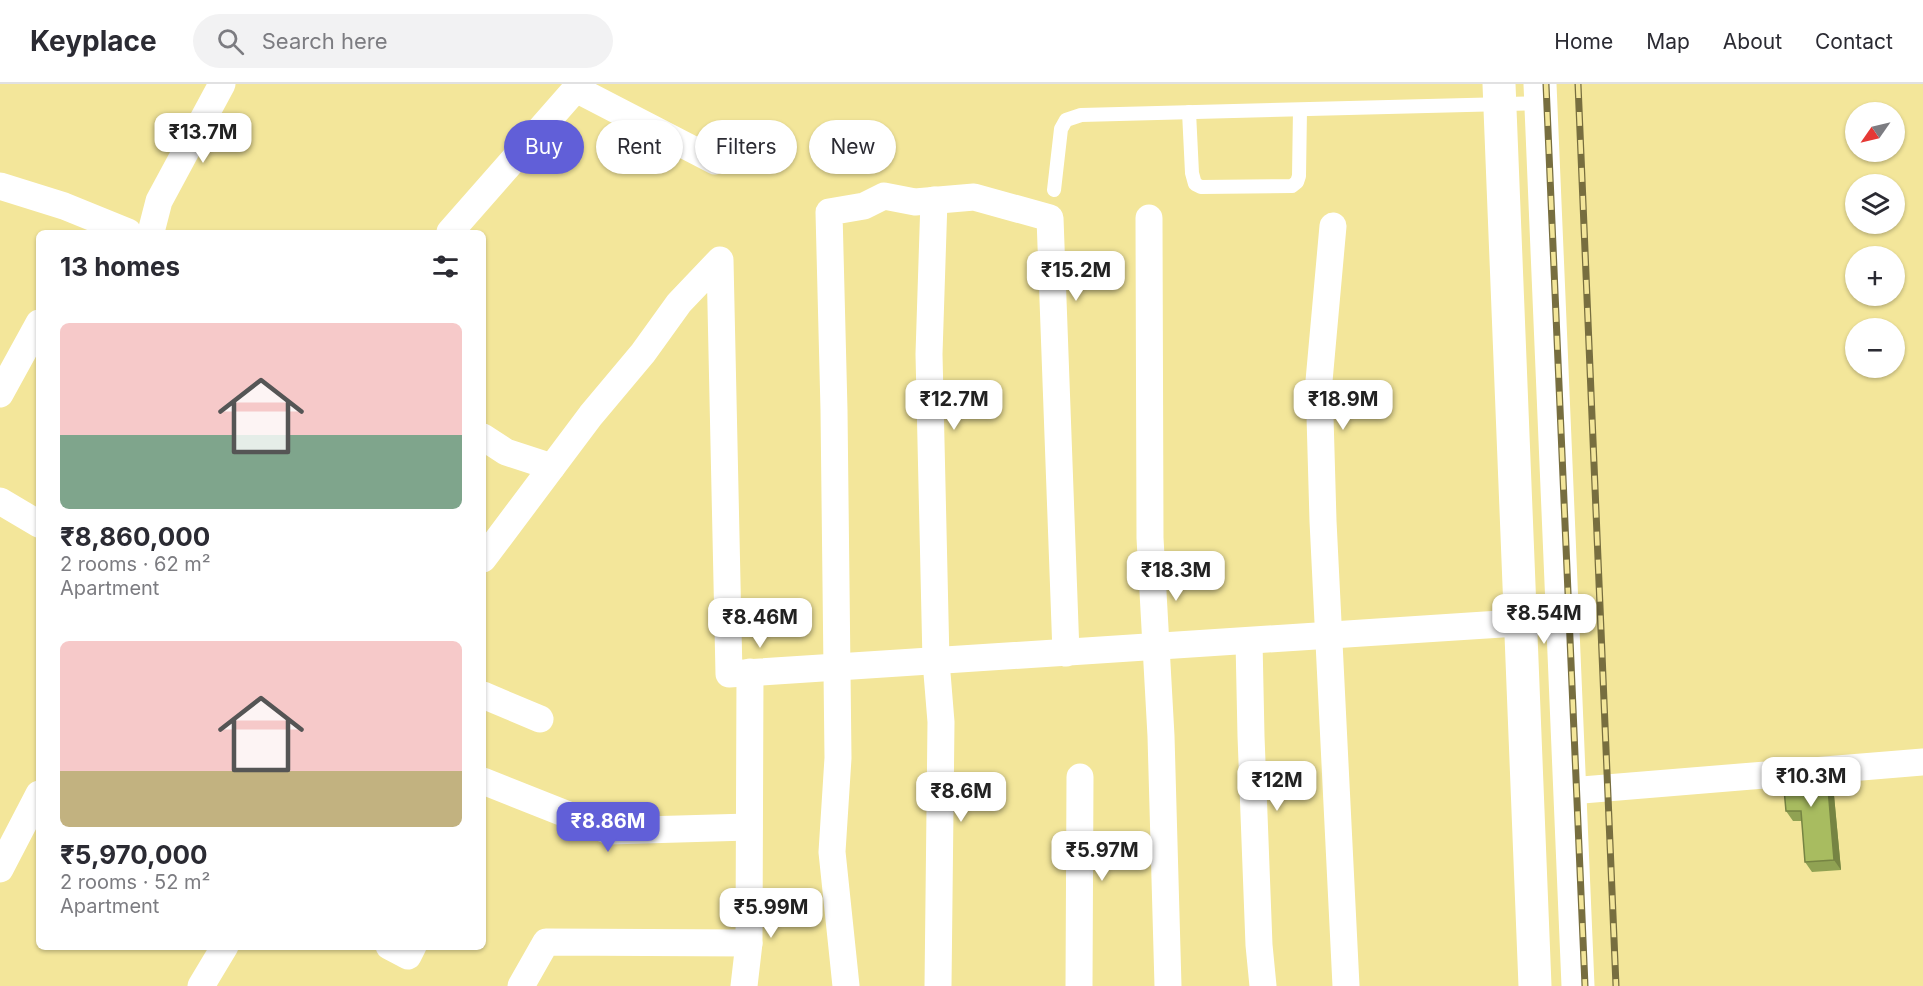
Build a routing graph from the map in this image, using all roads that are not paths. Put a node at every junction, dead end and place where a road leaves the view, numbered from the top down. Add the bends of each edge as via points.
1 (222, 84) edge
2 (578, 87) edge
3 (1500, 94) edge
4 (1541, 94) edge
5 (1300, 110) junction
6 (1189, 112) junction
7 (695, 150) edge
8 (0, 186) edge
9 (1054, 190) dead end
10 (934, 200) junction
11 (1149, 218) dead end
12 (92, 226) edge
13 (1333, 226) dead end
14 (116, 230) edge
15 (152, 230) edge
16 (452, 230) edge
17 (36, 328) edge
18 (0, 394) edge
19 (486, 439) edge
20 (552, 468) junction
21 (0, 501) edge
22 (36, 522) edge
23 (486, 555) edge
24 (1563, 620) junction
25 (1521, 624) junction
26 (1329, 636) junction
27 (1250, 641) junction
28 (1155, 647) junction
29 (1066, 653) junction
30 (936, 661) junction
31 (836, 667) junction
32 (750, 672) junction
33 (486, 696) edge
34 (540, 719) dead end
35 (1923, 762) edge
36 (1080, 777) dead end
37 (486, 782) edge
38 (1570, 790) junction
39 (36, 800) edge
40 (749, 827) junction
41 (0, 869) edge
42 (749, 943) junction
43 (223, 950) edge
44 (397, 950) edge
45 (410, 950) edge
46 (201, 986) edge
47 (521, 986) edge
48 (744, 986) edge
49 (846, 986) edge
50 (938, 986) edge
51 (1079, 986) edge
52 (1168, 986) edge
53 (1263, 986) edge
54 (1346, 986) edge
55 (1535, 986) edge
56 (1578, 986) edge

1 - 15 street via 159,201
2 - 7 street
2 - 16 street
3 - 4 lane
3 - 5 lane
3 - 25 main road
4 - 24 main road
5 - 6 lane
5 - 6 lane via 1299,176 1292,186 1195,184
6 - 9 lane via 1081,115 1066,120 1061,129
8 - 12 street via 64,206
10 - 29 street via 974,197 1050,218
10 - 30 street via 929,354
10 - 31 street via 915,202 884,196 864,206 829,212
11 - 28 street via 1150,537
12 - 14 street
13 - 26 street via 1319,381
17 - 18 street
19 - 20 street via 506,453
20 - 23 street
20 - 32 street via 679,303 720,260 729,674
21 - 22 street
24 - 25 street
24 - 38 main road
25 - 26 street
25 - 55 main road
26 - 27 street
26 - 54 street
27 - 28 street
27 - 53 street
28 - 29 street
28 - 52 street
29 - 30 street
30 - 31 street
30 - 50 street via 941,722
31 - 32 street
31 - 49 street via 838,758 832,852
32 - 40 street
33 - 34 street
35 - 38 street
36 - 51 street
37 - 40 street via 609,831
38 - 56 main road
39 - 41 street
40 - 42 street
42 - 47 street via 546,942
42 - 48 street
43 - 46 street
44 - 45 street via 408,956

